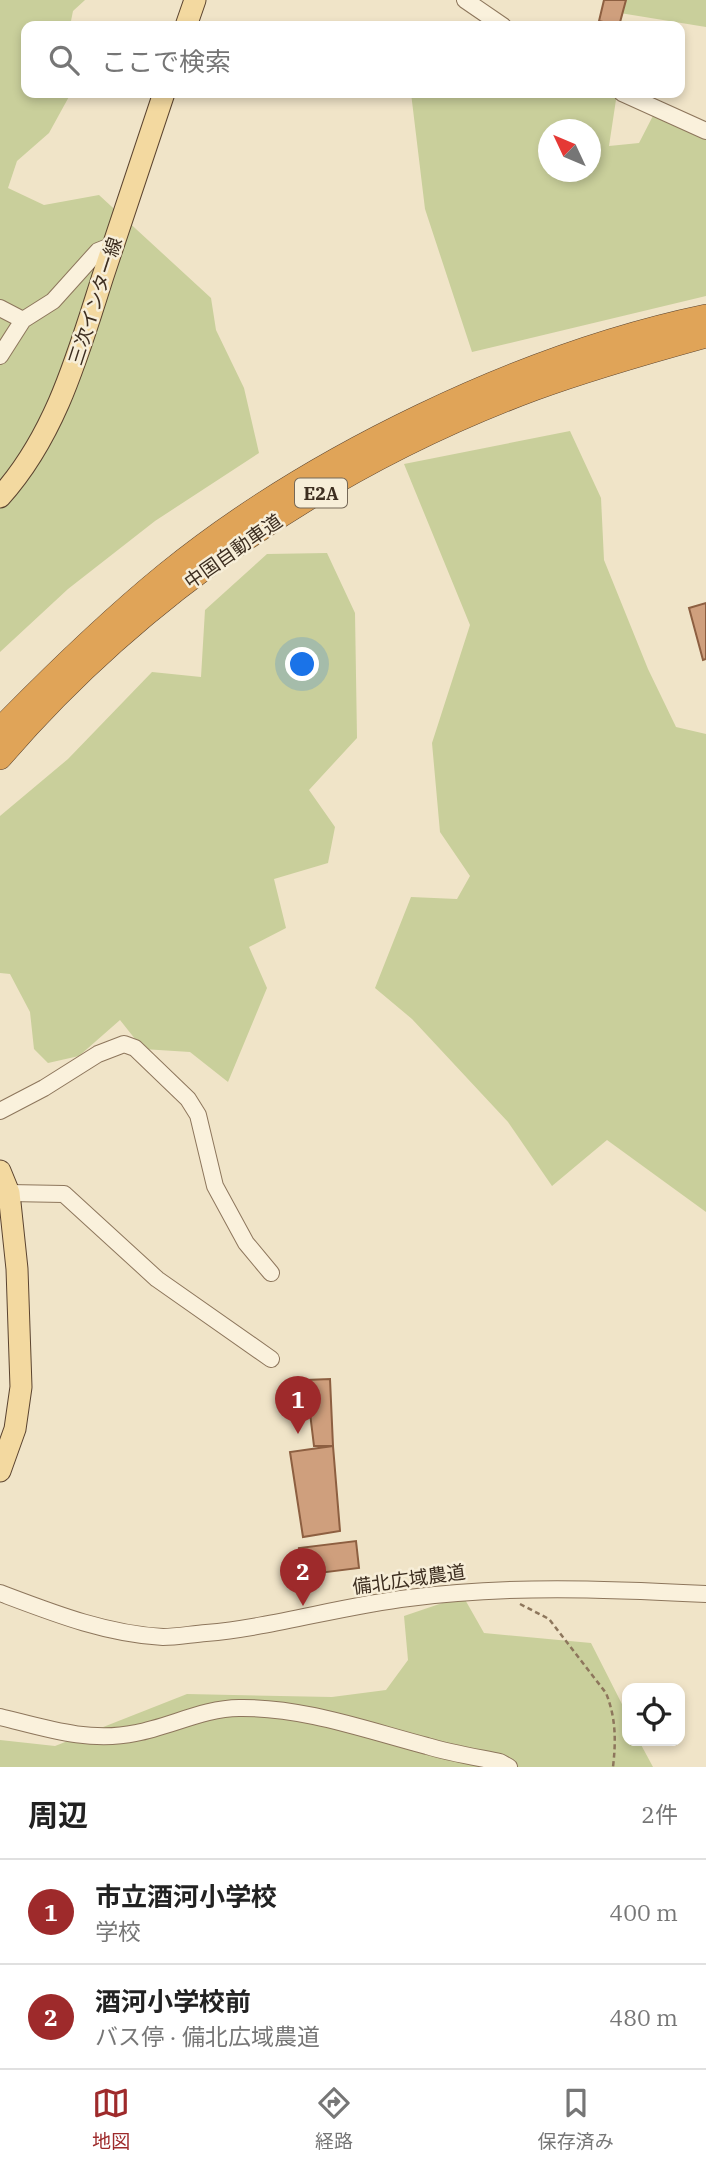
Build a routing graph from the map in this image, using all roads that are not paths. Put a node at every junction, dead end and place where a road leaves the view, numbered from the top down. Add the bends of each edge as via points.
1 (195, 0) edge
2 (465, 0) edge
3 (188, 21) edge
4 (496, 21) edge
5 (162, 98) edge
6 (632, 98) edge
7 (706, 131) edge
8 (113, 245) junction
9 (0, 309) edge
10 (706, 316) edge
11 (23, 320) junction
12 (706, 336) edge
13 (0, 356) edge
14 (0, 497) edge
15 (0, 729) edge
16 (0, 758) edge
17 (0, 1111) edge
18 (0, 1171) edge
19 (9, 1193) junction
20 (271, 1273) dead end
21 (271, 1359) dead end
22 (0, 1471) edge
23 (0, 1593) edge
24 (706, 1594) edge
25 (0, 1717) edge
26 (509, 1767) edge

1 - 3 main road
2 - 4 street
5 - 8 main road, 三次インター線
6 - 7 street
8 - 11 street via 98,251 53,301
8 - 14 main road, 三次インター線 via 70,378 47,431
9 - 11 street
10 - 15 highway, 中国自動車道 / E2A via 523,372 387,434 295,484 167,573
11 - 13 street
12 - 16 highway, 中国自動車道 / E2A via 615,360 520,394 389,454 301,504 231,549 124,634
17 - 20 street via 98,1054 124,1044 135,1048 188,1099 198,1115 215,1186 246,1242
18 - 19 main road
19 - 21 street via 64,1194 157,1279
19 - 22 main road via 21,1387 15,1429
23 - 24 street, 備北広域農道 via 116,1631 165,1637 236,1630 408,1598 495,1591 610,1589
25 - 26 street via 99,1737 136,1733 237,1707 284,1711

